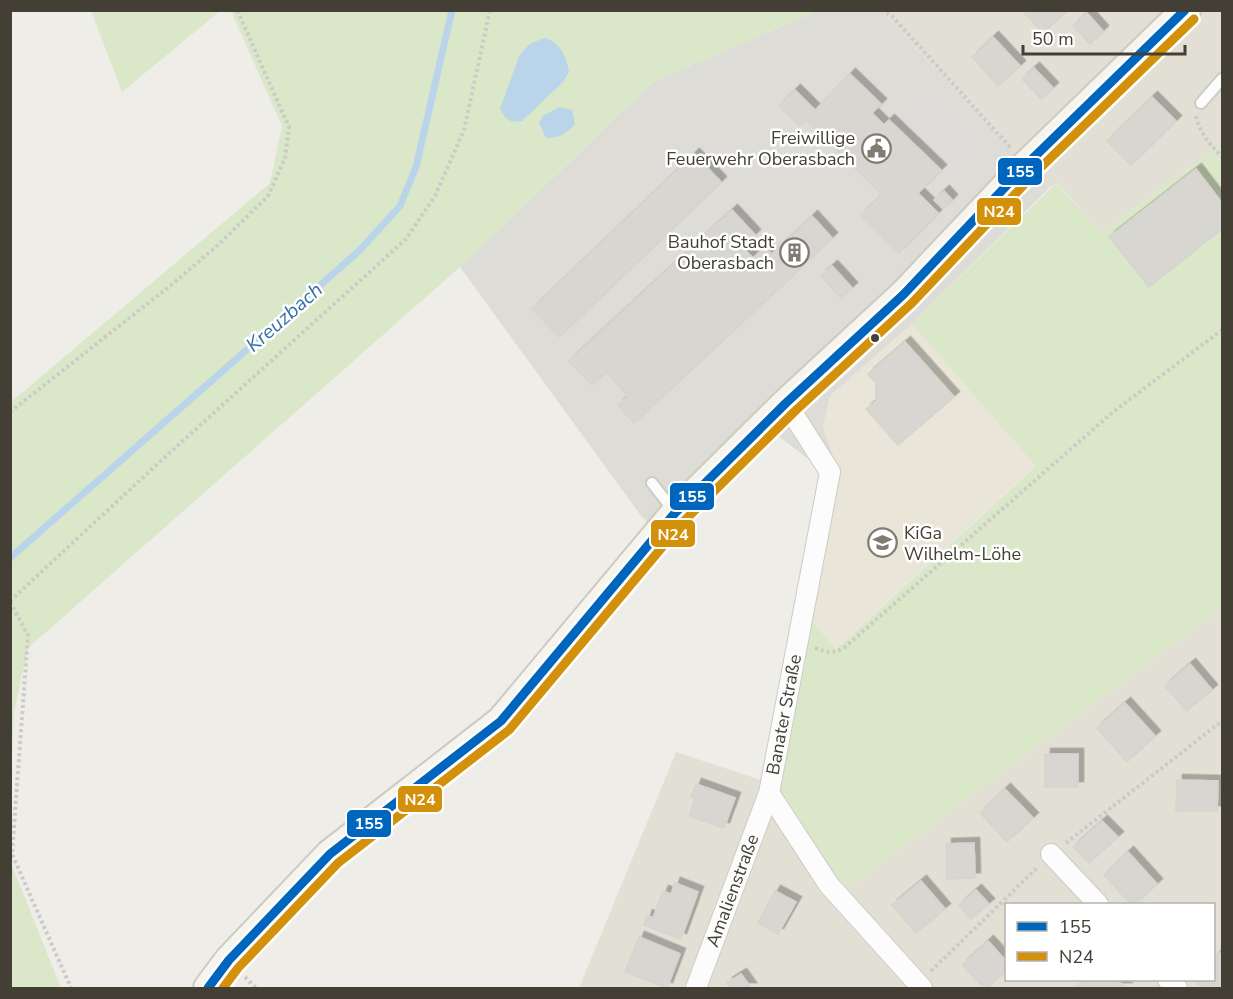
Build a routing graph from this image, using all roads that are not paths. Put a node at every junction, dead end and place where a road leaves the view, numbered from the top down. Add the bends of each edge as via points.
1 (1186, 10) edge
2 (1222, 79) edge
3 (1201, 103) road end
4 (786, 403) junction
5 (652, 483) dead end
6 (675, 513) junction
7 (769, 793) junction
8 (1051, 854) dead end
9 (1097, 903) edge
10 (208, 988) edge
11 (696, 988) edge
12 (922, 988) edge

1 - 4 street via 1026,165 904,294
2 - 3 lane
4 - 6 street
4 - 7 street, Banater Straße via 830,472
5 - 6 lane
6 - 10 street via 501,721 330,854 229,960
7 - 11 street, Amalienstraße
7 - 12 street, Banater Straße via 829,885
8 - 9 street

